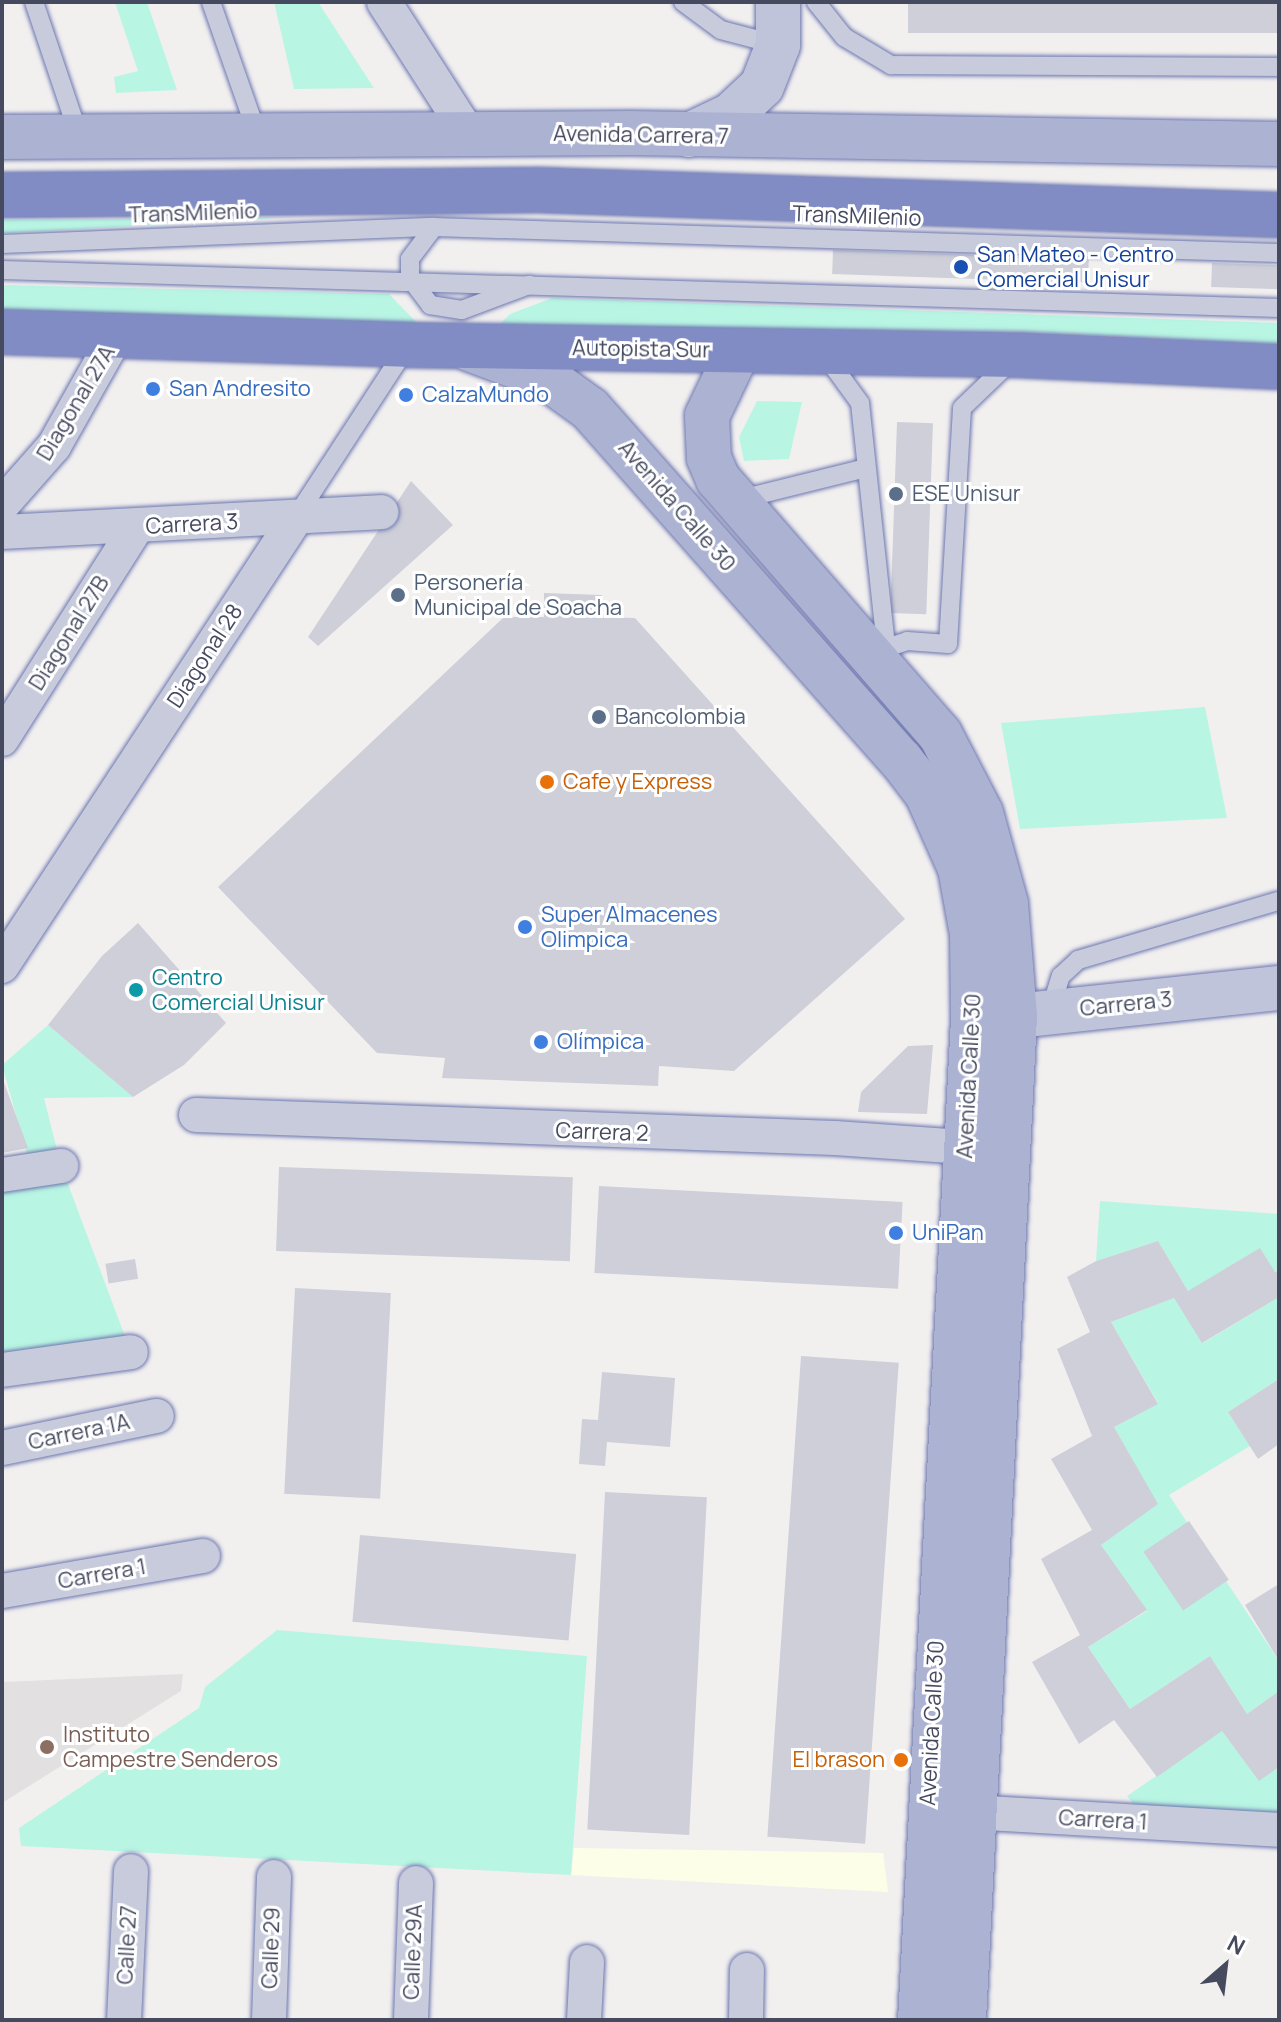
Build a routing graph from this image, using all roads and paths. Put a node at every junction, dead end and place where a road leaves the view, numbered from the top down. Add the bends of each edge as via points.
1 (34, 2) edge
2 (211, 2) edge
3 (384, 2) edge
4 (683, 2) edge
5 (778, 2) edge
6 (816, 2) edge
7 (778, 45) junction
8 (1279, 67) edge
9 (257, 133) junction
10 (468, 133) junction
11 (689, 135) junction
12 (2, 137) edge
13 (80, 138) junction
14 (1279, 144) edge
15 (2, 195) edge
16 (1279, 215) edge
17 (434, 227) junction
18 (2, 244) edge
19 (1279, 253) edge
20 (2, 270) edge
21 (410, 278) junction
22 (538, 282) junction
23 (1279, 308) edge
24 (2, 332) edge
25 (116, 336) junction
26 (408, 345) junction
27 (463, 346) junction
28 (738, 351) junction
29 (823, 352) junction
30 (1019, 355) junction
31 (1279, 367) edge
32 (866, 468) junction
33 (2, 505) edge
34 (742, 510) junction
35 (381, 512) dead end
36 (296, 518) junction
37 (136, 528) junction
38 (2, 532) edge
39 (712, 547) junction
40 (888, 662) junction
41 (2, 739) edge
42 (1279, 901) edge
43 (2, 966) edge
44 (1279, 988) edge
45 (1013, 1016) junction
46 (196, 1115) dead end
47 (965, 1148) junction
48 (1008, 1150) junction
49 (61, 1166) dead end
50 (2, 1175) edge
51 (131, 1352) dead end
52 (2, 1370) edge
53 (157, 1416) dead end
54 (2, 1448) edge
55 (203, 1556) dead end
56 (2, 1591) edge
57 (927, 1810) junction
58 (976, 1812) junction
59 (1279, 1830) edge
60 (131, 1871) dead end
61 (274, 1877) dead end
62 (416, 1883) dead end
63 (587, 1962) dead end
64 (747, 1970) dead end
65 (124, 2020) edge
66 (269, 2020) edge
67 (411, 2020) edge
68 (584, 2020) edge
69 (746, 2020) edge
70 (920, 2020) edge
71 (964, 2020) edge

1 - 13 lane
2 - 9 lane
3 - 10 street
4 - 7 lane via 721,30
5 - 7 main road
6 - 8 lane via 844,37 891,65
7 - 11 main road via 772,69 746,103
9 - 10 main road, Avenida Carrera 7
9 - 13 main road, Avenida Carrera 7
10 - 11 main road, Avenida Carrera 7
11 - 14 main road, Avenida Carrera 7
12 - 13 main road, Avenida Carrera 7
15 - 16 highway via 538,190
17 - 18 lane, TransMilenio
17 - 19 lane, TransMilenio
17 - 21 lane via 410,259
20 - 21 lane
21 - 22 lane
21 - 22 lane via 430,305 448,311
22 - 23 lane
24 - 25 highway, Autopista Sur
25 - 26 highway, Autopista Sur
25 - 33 street, Diagonal 27A via 54,446
26 - 27 highway, Autopista Sur
26 - 36 lane, Diagonal 28
27 - 28 highway, Autopista Sur
27 - 39 main road, Avenida Calle 30 via 570,392
28 - 29 highway, Autopista Sur
28 - 34 main road, Avenida Calle 30 via 707,416 709,458
29 - 30 highway, Autopista Sur
29 - 32 lane via 860,403
30 - 31 highway, Autopista Sur
30 - 40 lane via 962,408 948,644 907,641
32 - 34 lane
32 - 40 lane
34 - 39 main road via 738,539
34 - 40 main road, Avenida Calle 30
35 - 36 street, Carrera 3
36 - 37 street, Carrera 3
36 - 43 street, Diagonal 28
37 - 38 street, Carrera 3
37 - 41 street, Diagonal 27B
39 - 45 main road, Avenida Calle 30 via 927,794 950,840
40 - 45 main road, Avenida Calle 30 via 940,734 981,813 1006,904
42 - 45 lane via 1078,960
44 - 45 main road, Carrera 3
45 - 47 main road, Avenida Calle 30
45 - 48 main road, Avenida Calle 30
46 - 47 street, Carrera 2 via 835,1138
47 - 48 street, Carrera 2
47 - 57 main road, Avenida Calle 30
48 - 58 main road, Avenida Calle 30
49 - 50 street
51 - 52 street
53 - 54 street, Carrera 1A
55 - 56 street, Carrera 1
57 - 58 street, Carrera 1
57 - 70 main road, Avenida Calle 30
58 - 59 street, Carrera 1
58 - 71 main road, Avenida Calle 30
60 - 65 street, Calle 27
61 - 66 street, Calle 29
62 - 67 street, Calle 29A
63 - 68 street
64 - 69 street

